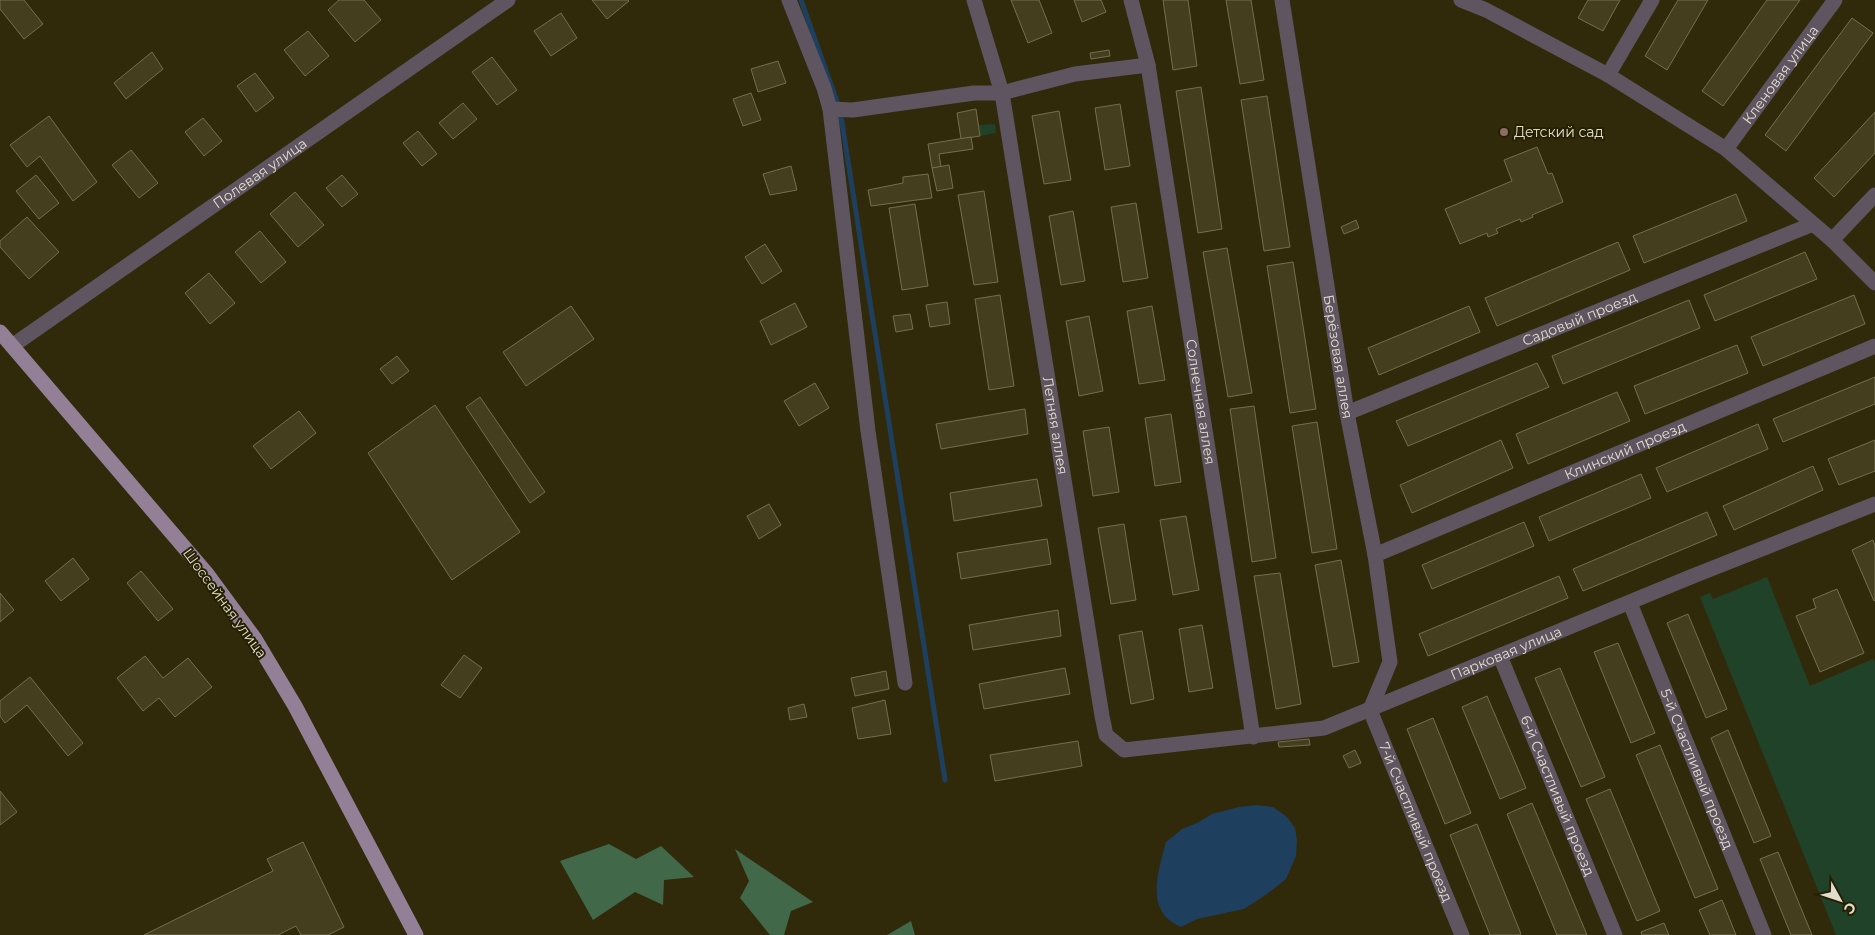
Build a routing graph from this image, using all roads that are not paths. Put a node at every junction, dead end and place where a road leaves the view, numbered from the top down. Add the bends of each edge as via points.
1 (508, 0) edge
2 (790, 0) edge
3 (974, 0) edge
4 (1131, 0) edge
5 (1282, 0) edge
6 (1461, 0) edge
7 (1652, 0) edge
8 (1835, 0) edge
9 (1488, 5) edge
10 (1148, 65) junction
11 (1608, 75) junction
12 (1002, 93) junction
13 (830, 109) junction
14 (1726, 149) junction
15 (1875, 195) edge
16 (1813, 224) junction
17 (1832, 240) junction
18 (1875, 283) edge
19 (0, 332) edge
20 (12, 346) junction
21 (1875, 346) edge
22 (1347, 413) junction
23 (1875, 504) edge
24 (1374, 555) junction
25 (1630, 603) junction
26 (1500, 656) junction
27 (905, 683) dead end
28 (1370, 710) junction
29 (1253, 736) junction
30 (1124, 750) joint
31 (416, 935) edge
32 (1462, 935) edge
33 (1615, 935) edge
34 (1764, 935) edge

1 - 20 street, Полевая улица
2 - 13 street
3 - 12 street, Летняя аллея
4 - 10 street, Солнечная аллея
5 - 22 street, Берёзовая аллея
6 - 9 street
7 - 11 street
8 - 14 street, Кленовая улица
9 - 11 street
10 - 12 street via 1075,74
10 - 29 street, Солнечная аллея
11 - 14 street
12 - 13 street via 853,110
12 - 30 street, Летняя аллея via 1102,716 1106,736
13 - 27 street via 868,431
14 - 16 street
15 - 17 street
16 - 17 street
16 - 22 street, Садовый проезд
17 - 18 street
19 - 20 main road, Шоссейная улица
20 - 31 main road, Шоссейная улица via 208,574 255,639 295,706
21 - 24 street, Клинский проезд
22 - 24 street, Берёзовая аллея
23 - 25 street, Парковая улица
24 - 28 street, Берёзовая аллея via 1390,662
25 - 26 street, Парковая улица
25 - 34 street, 5-й Счастливый проезд
26 - 28 street, Парковая улица
26 - 33 street, 6-й Счастливый проезд
28 - 29 street, Парковая улица via 1324,728
28 - 32 street, 7-й Счастливый проезд
29 - 30 street, Парковая улица

